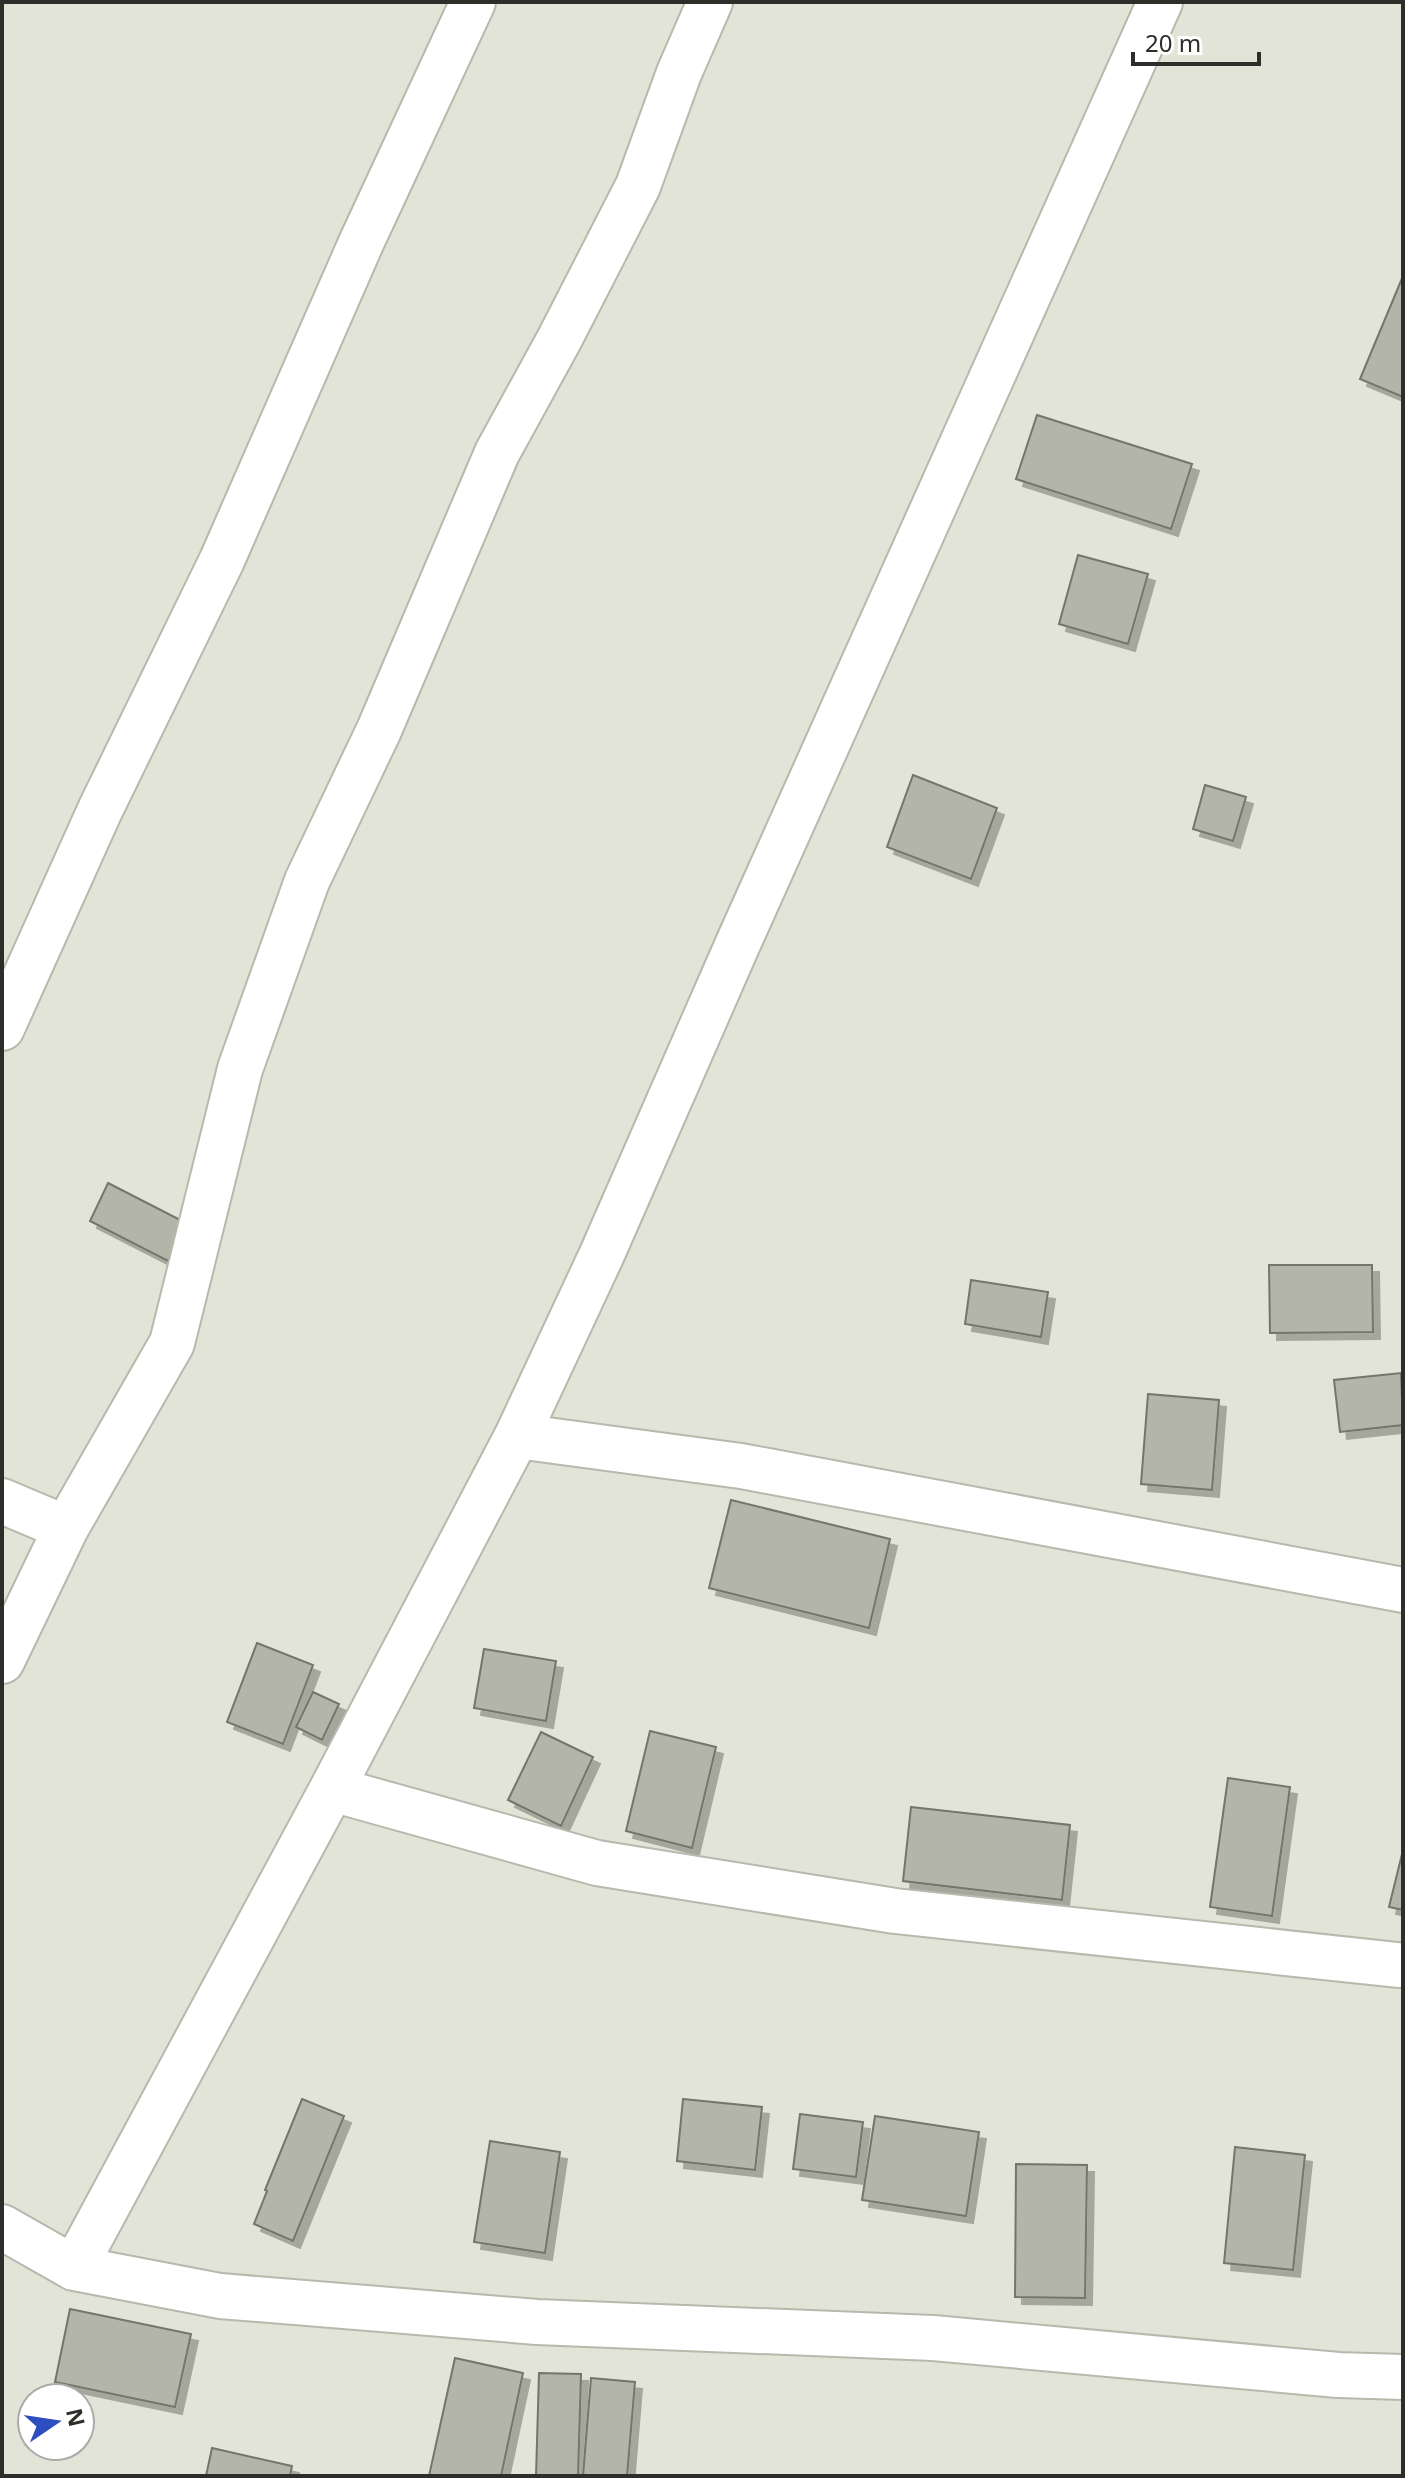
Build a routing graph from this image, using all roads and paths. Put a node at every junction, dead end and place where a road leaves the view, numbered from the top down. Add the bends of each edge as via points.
1 (473, 2) edge
2 (710, 2) edge
3 (1160, 2) edge
4 (3, 1025) edge
5 (517, 1436) junction
6 (2, 1501) edge
7 (66, 1528) junction
8 (1403, 1590) edge
9 (2, 1661) edge
10 (332, 1789) junction
11 (1398, 1965) dead end
12 (2, 2227) edge
13 (74, 2268) junction
14 (1403, 2377) edge

1 - 4 street via 222,560
2 - 7 street via 638,186 497,453 307,881 240,1069 172,1343
3 - 5 street
5 - 8 street via 741,1466
5 - 10 street
6 - 7 street
7 - 9 street
10 - 11 street via 612,1866 895,1911
10 - 13 street
12 - 13 street
13 - 14 street via 220,2296 347,2307 537,2322 933,2338

